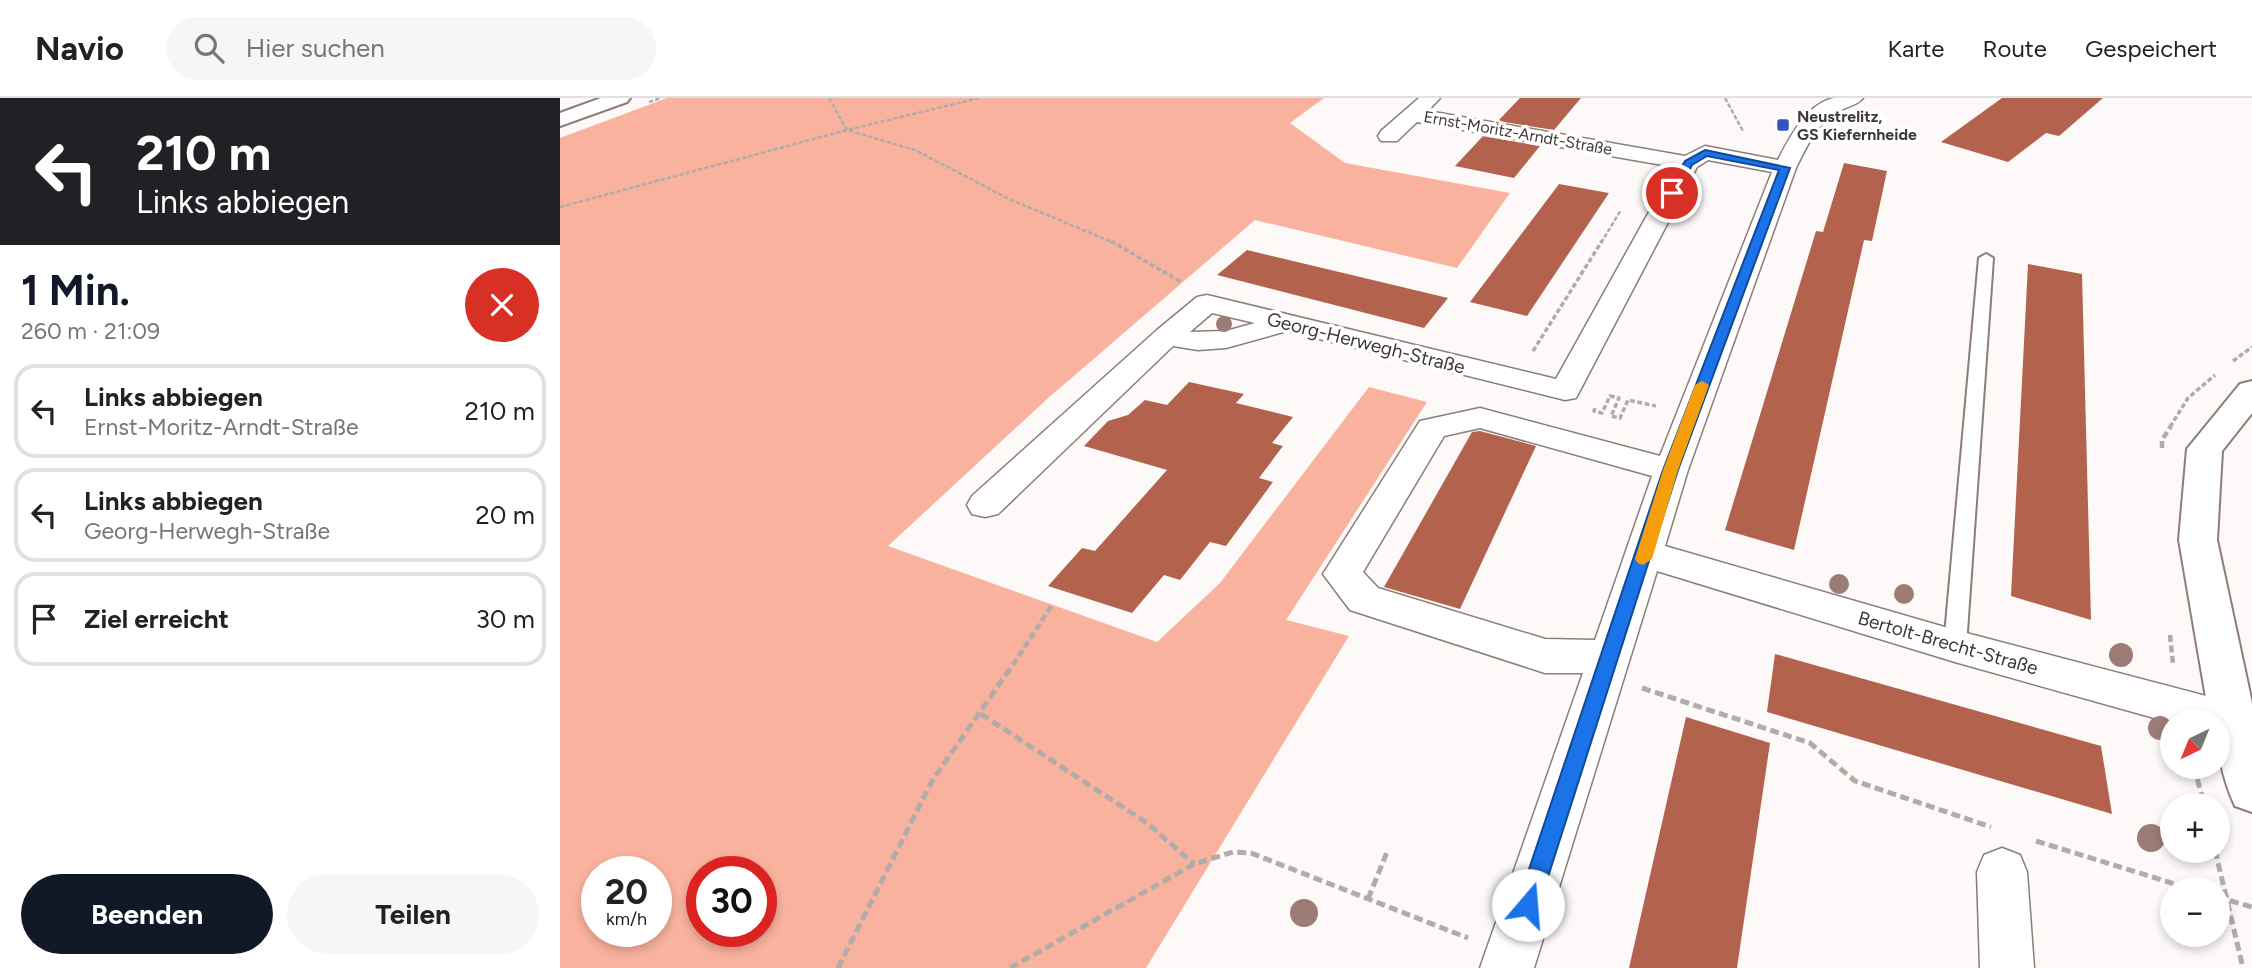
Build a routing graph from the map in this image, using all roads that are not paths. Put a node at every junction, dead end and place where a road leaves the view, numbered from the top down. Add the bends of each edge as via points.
1 (620, 98) edge
2 (1430, 98) edge
3 (1853, 98) edge
4 (1413, 115) junction
5 (560, 120) edge
6 (1389, 136) dead end
7 (1688, 163) junction
8 (1785, 168) junction
9 (1986, 258) dead end
10 (1284, 323) junction
11 (1167, 335) junction
12 (2252, 391) edge
13 (1671, 470) junction
14 (985, 505) dead end
15 (1645, 554) junction
16 (1955, 646) junction
17 (1607, 667) junction
18 (2242, 725) edge
19 (2252, 790) edge
20 (2008, 846) road end
21 (1509, 961) edge
22 (2007, 968) edge

1 - 5 street
2 - 4 street, Ernst-Moritz-Arndt-Straße
3 - 8 street via 1817,115 1803,131
4 - 6 street, Ernst-Moritz-Arndt-Straße
4 - 7 street, Ernst-Moritz-Arndt-Straße
7 - 8 street, Ernst-Moritz-Arndt-Straße via 1705,153
7 - 10 street, Georg-Herwegh-Straße via 1565,391
8 - 13 street
9 - 16 lane
10 - 11 street via 1228,341 1190,342
10 - 11 street, Georg-Herwegh-Straße via 1207,303
11 - 14 street, Georg-Herwegh-Straße
12 - 18 street via 2205,449 2198,540
13 - 15 street
13 - 17 street via 1480,418 1432,428 1342,574 1364,599 1545,656
15 - 16 street, Bertolt-Brecht-Straße
15 - 17 street
16 - 18 street, Bertolt-Brecht-Straße
17 - 21 street
18 - 19 street
20 - 22 street

